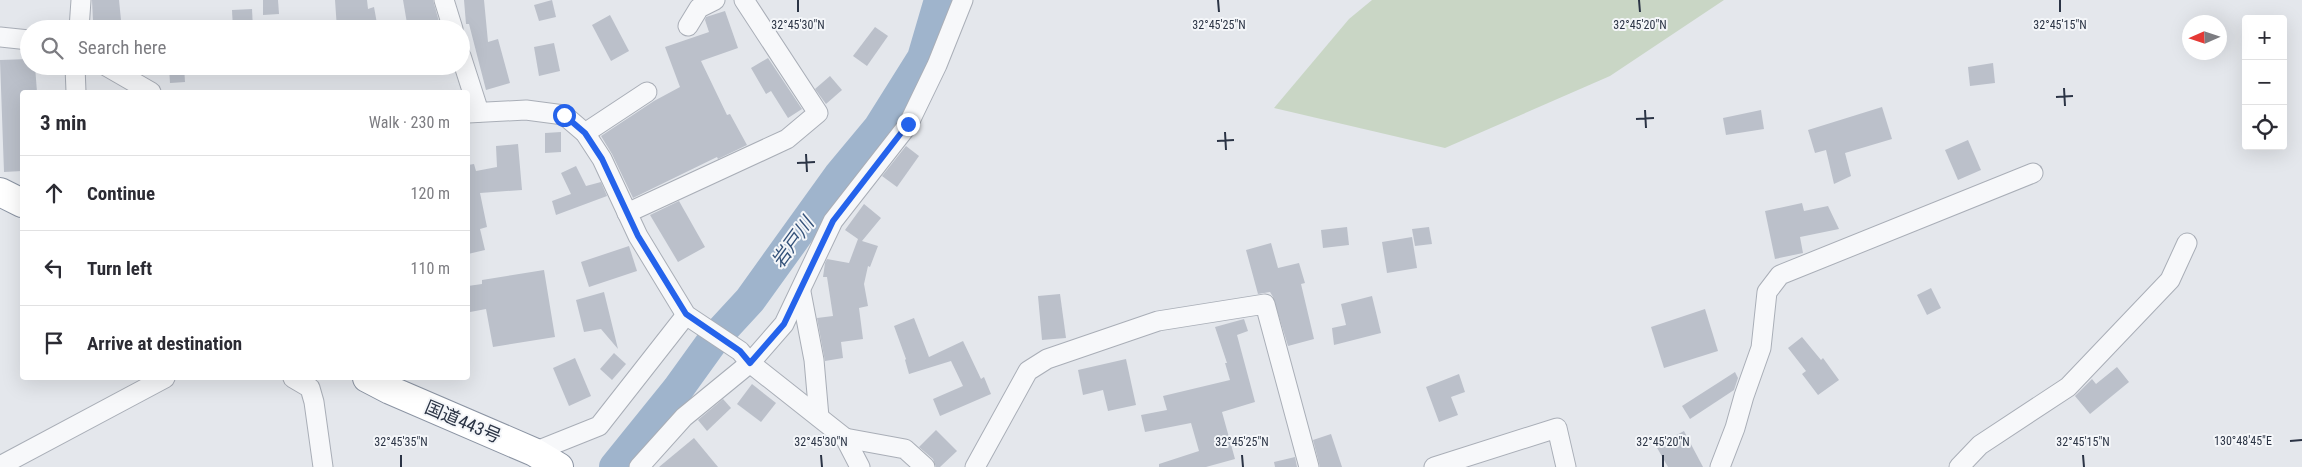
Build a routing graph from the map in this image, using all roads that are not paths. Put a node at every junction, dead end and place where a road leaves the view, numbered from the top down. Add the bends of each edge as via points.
1 (81, 0) edge
2 (444, 0) edge
3 (716, 0) edge
4 (744, 0) edge
5 (963, 0) edge
6 (79, 20) edge
7 (450, 20) edge
8 (688, 26) dead end
9 (0, 37) edge
10 (20, 39) edge
11 (75, 75) edge
12 (122, 75) edge
13 (465, 75) edge
14 (76, 90) edge
15 (148, 90) edge
16 (468, 90) edge
17 (647, 92) dead end
18 (470, 99) edge
19 (473, 113) edge
20 (585, 133) junction
21 (2034, 172) dead end
22 (0, 192) edge
23 (20, 202) edge
24 (627, 214) junction
25 (2187, 243) dead end
26 (801, 292) junction
27 (686, 314) junction
28 (745, 357) junction
29 (160, 380) edge
30 (296, 380) edge
31 (371, 380) edge
32 (819, 417) junction
33 (845, 438) junction
34 (548, 461) edge
35 (0, 466) edge
36 (323, 467) edge
37 (639, 467) edge
38 (860, 467) edge
39 (925, 467) edge
40 (975, 467) edge
41 (1309, 467) edge
42 (1434, 467) edge
43 (1566, 467) edge
44 (1720, 467) edge
45 (1959, 467) edge

1 - 6 street
2 - 7 street
3 - 8 street via 698,8
4 - 24 street via 818,113 787,139
5 - 26 street via 908,124 833,221
9 - 10 street
11 - 14 street
12 - 15 street
13 - 16 street
17 - 20 street
18 - 19 street
19 - 20 street via 526,110 564,115
20 - 24 street via 602,159
21 - 44 street via 1780,275 1766,292 1761,348
22 - 23 highway
24 - 27 street
25 - 45 street via 2170,280 2068,387 1980,445
26 - 28 street via 784,324
26 - 32 street via 814,360
27 - 28 street
27 - 34 street via 599,426
28 - 32 street
28 - 37 street
29 - 35 street
30 - 36 street via 310,388
31 - 34 highway, 国道443号
32 - 33 street
33 - 38 street
33 - 39 street via 905,449
40 - 41 street via 1028,371 1047,359 1158,321 1265,304
42 - 43 street via 1557,428

